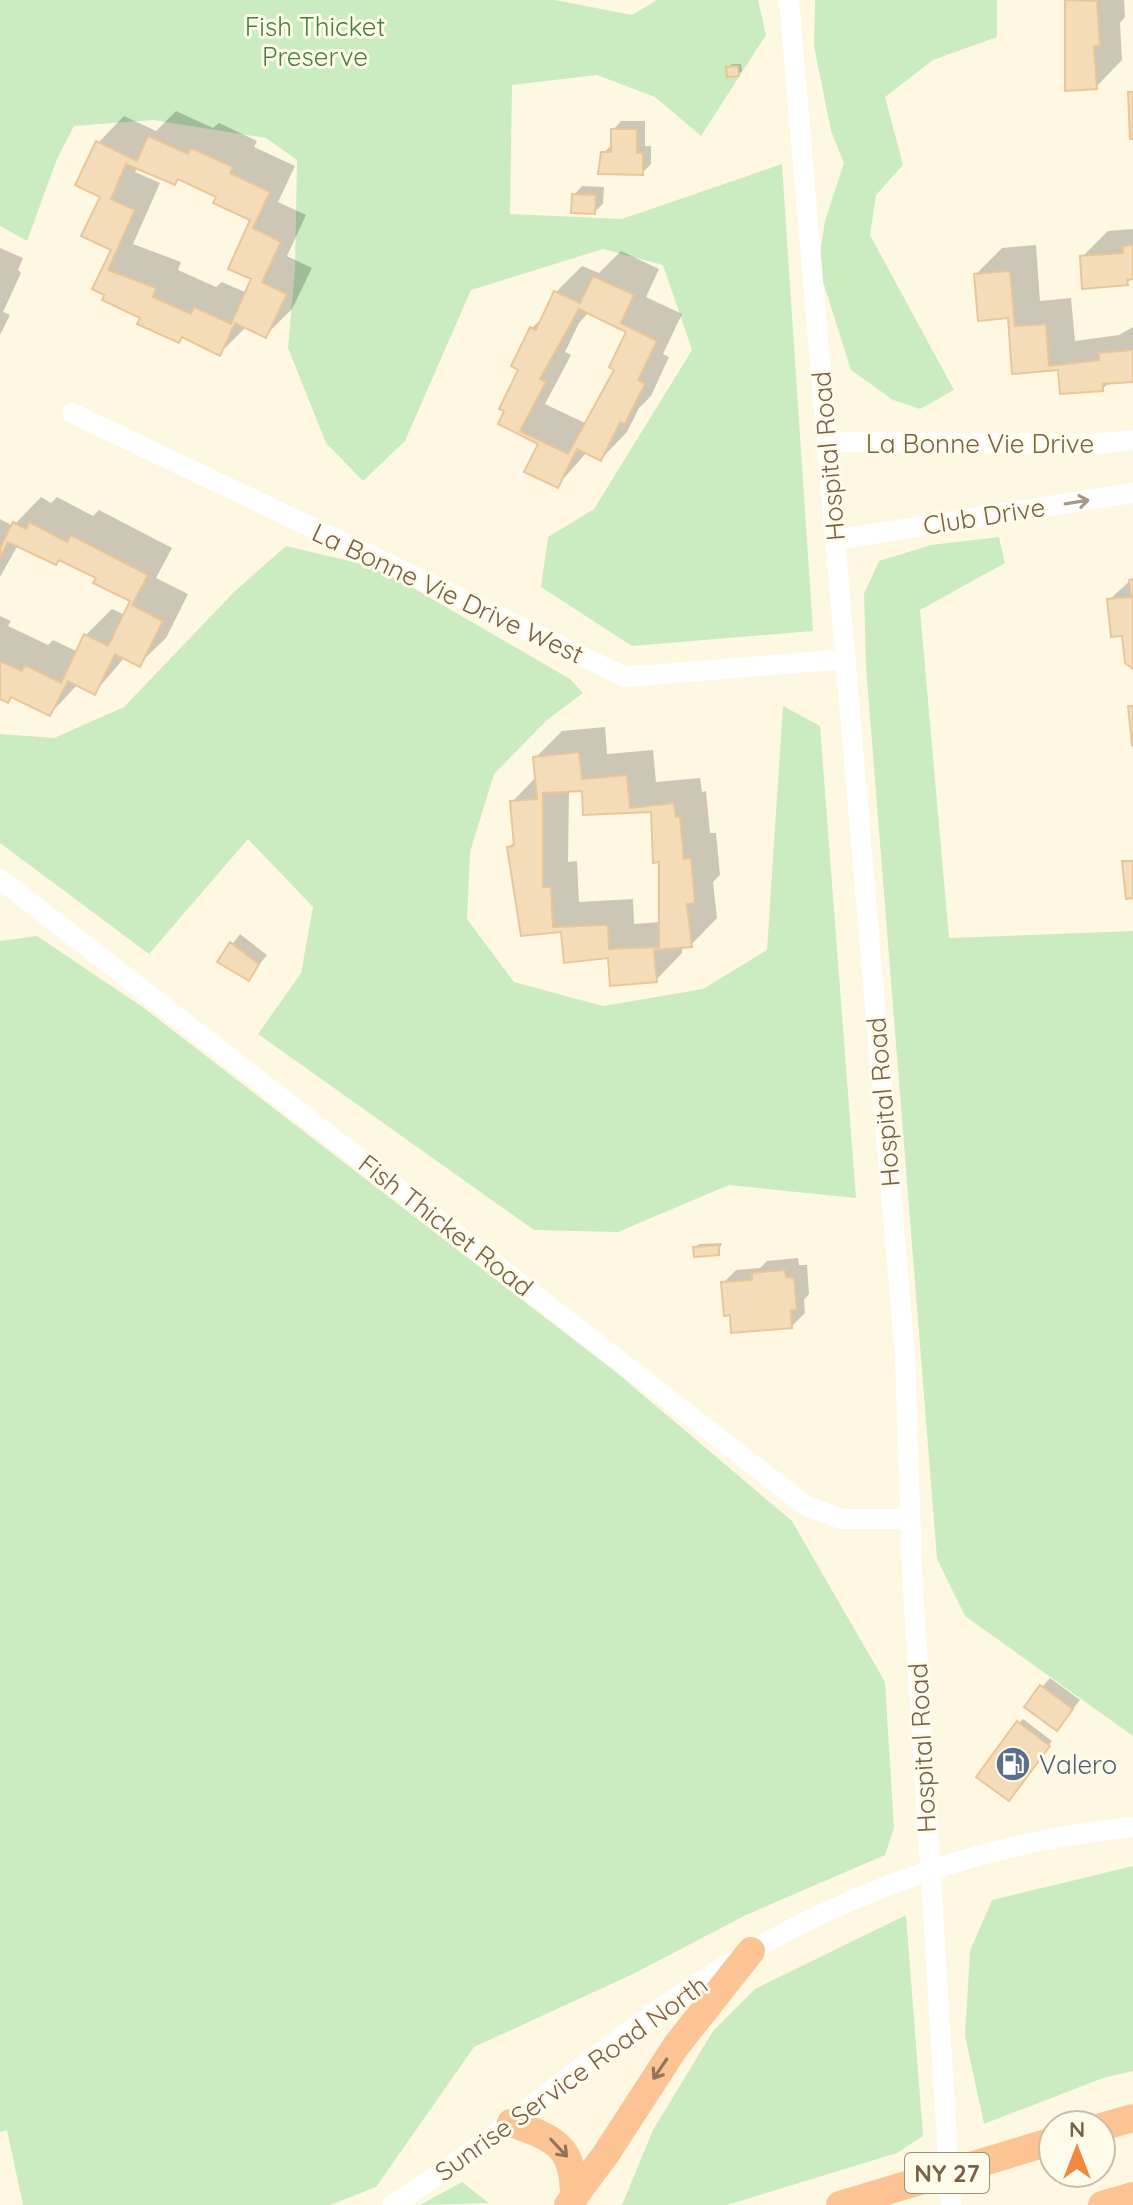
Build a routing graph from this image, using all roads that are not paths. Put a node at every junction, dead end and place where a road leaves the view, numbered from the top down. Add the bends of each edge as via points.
1 (789, 0) edge
2 (72, 413) dead end
3 (1133, 440) edge
4 (826, 442) junction
5 (1133, 493) edge
6 (834, 540) junction
7 (846, 659) junction
8 (0, 879) edge
9 (910, 1519) junction
10 (1133, 1827) edge
11 (929, 1870) junction
12 (751, 1951) junction
13 (511, 2123) junction
14 (1037, 2146) edge
15 (1133, 2196) edge
16 (571, 2202) edge
17 (392, 2205) edge
18 (840, 2205) edge
19 (951, 2205) edge
20 (1102, 2205) edge

1 - 4 street, Hospital Road
2 - 7 street, La Bonne Vie Drive West via 625,677
3 - 4 street, La Bonne Vie Drive
4 - 6 street, Hospital Road
6 -> 5 street, Club Drive
6 - 7 street, Hospital Road
7 - 9 street, Hospital Road via 905,1356
8 - 9 street, Fish Thicket Road via 806,1506 842,1519
9 - 11 street, Hospital Road
10 - 11 street, Sunrise Service Road North via 1011,1846
11 - 12 street, Sunrise Service Road North via 848,1899
11 - 19 street, Hospital Road
12 - 13 street, Sunrise Service Road North via 667,2004
12 -> 16 highway via 676,2046
13 -> 16 highway via 560,2146 571,2166
13 - 17 street, Sunrise Service Road North
14 - 18 highway, NY 27
15 - 20 highway

